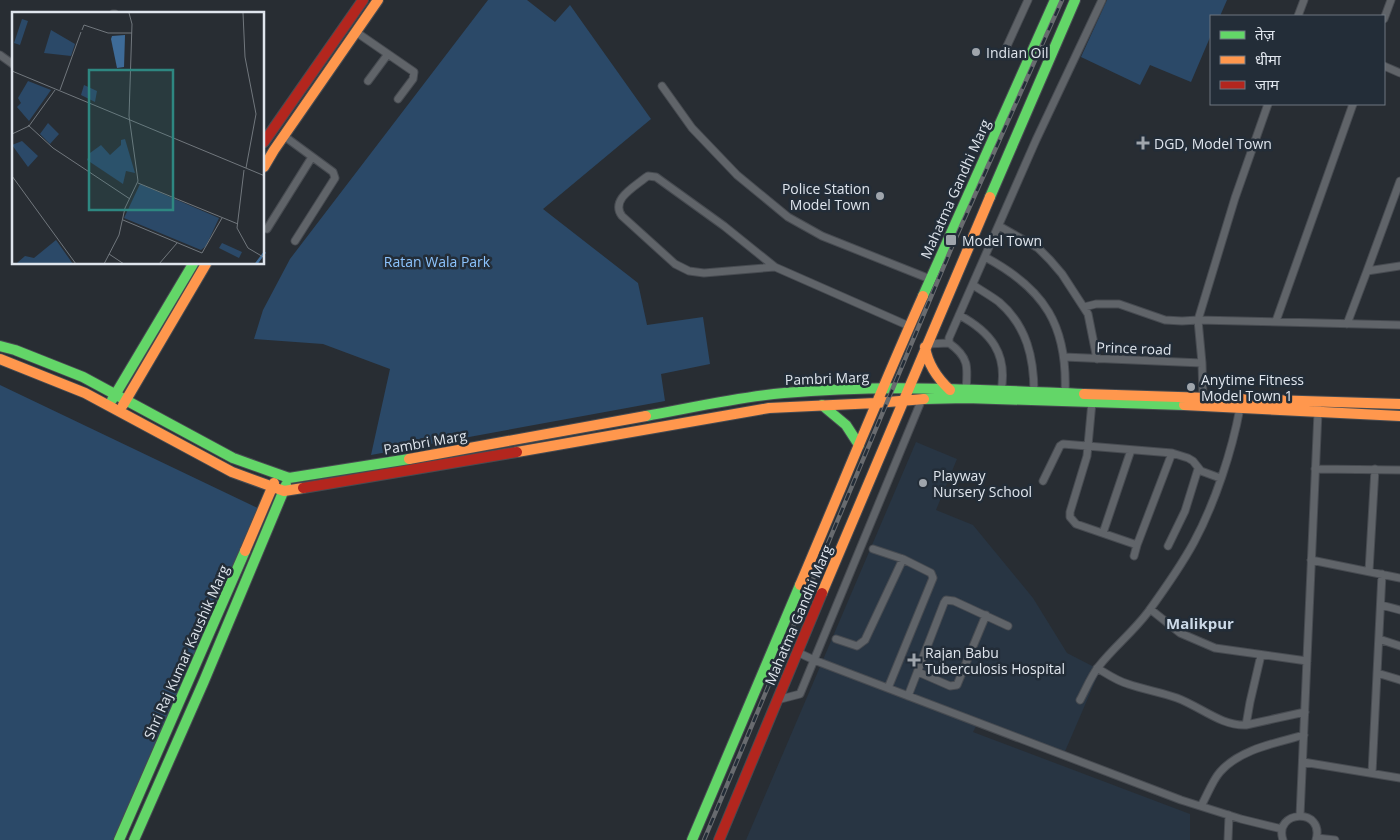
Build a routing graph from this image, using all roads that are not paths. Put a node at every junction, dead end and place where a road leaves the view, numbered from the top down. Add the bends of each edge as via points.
1 (363, 0) edge
2 (378, 0) edge
3 (1028, 0) edge
4 (1055, 0) edge
5 (1075, 0) edge
6 (1102, 0) edge
7 (1304, 0) edge
8 (1391, 0) edge
9 (1298, 15) edge
10 (1385, 16) edge
11 (356, 32) junction
12 (1007, 46) dead end
13 (388, 54) junction
14 (0, 55) edge
15 (12, 64) edge
16 (1385, 66) edge
17 (1400, 72) edge
18 (368, 81) dead end
19 (662, 86) dead end
20 (398, 98) dead end
21 (1268, 105) edge
22 (1353, 105) edge
23 (284, 136) junction
24 (265, 141) edge
25 (312, 157) junction
26 (265, 166) edge
27 (1400, 181) edge
28 (999, 226) junction
29 (267, 229) dead end
30 (295, 241) dead end
31 (985, 257) junction
32 (192, 265) edge
33 (205, 265) edge
34 (1400, 266) edge
35 (775, 267) junction
36 (1367, 271) junction
37 (930, 279) junction
38 (973, 285) junction
39 (1084, 307) junction
40 (959, 315) junction
41 (1198, 320) junction
42 (1276, 321) junction
43 (1347, 324) junction
44 (1400, 325) edge
45 (909, 326) junction
46 (949, 343) junction
47 (926, 345) junction
48 (0, 346) edge
49 (1064, 357) junction
50 (0, 359) edge
51 (1097, 359) junction
52 (1202, 363) junction
53 (908, 388) junction
54 (881, 390) junction
55 (950, 390) junction
56 (966, 390) junction
57 (1001, 391) junction
58 (1034, 393) junction
59 (115, 394) junction
60 (1065, 394) junction
61 (922, 398) junction
62 (1203, 398) junction
63 (126, 400) junction
64 (903, 401) junction
65 (1092, 402) junction
66 (876, 403) junction
67 (1400, 404) edge
68 (109, 405) junction
69 (822, 405) junction
70 (1317, 407) junction
71 (1240, 408) junction
72 (119, 410) junction
73 (1400, 416) edge
74 (553, 433) junction
75 (555, 445) junction
76 (859, 445) junction
77 (1089, 446) junction
78 (1131, 450) junction
79 (1172, 453) junction
80 (1198, 469) junction
81 (1315, 469) junction
82 (1375, 469) junction
83 (1400, 470) edge
84 (277, 475) junction
85 (289, 478) junction
86 (1220, 478) junction
87 (1043, 481) dead end
88 (273, 488) junction
89 (284, 491) junction
90 (1103, 533) junction
91 (1137, 545) junction
92 (1168, 546) dead end
93 (873, 549) dead end
94 (1134, 556) dead end
95 (903, 559) junction
96 (1311, 560) junction
97 (1369, 571) junction
98 (1382, 574) junction
99 (1400, 578) edge
100 (1381, 605) junction
101 (1150, 608) junction
102 (1400, 610) edge
103 (986, 616) junction
104 (1008, 626) dead end
105 (836, 639) dead end
106 (1379, 639) junction
107 (1400, 646) edge
108 (797, 652) junction
109 (1261, 655) junction
110 (814, 660) junction
111 (1307, 661) junction
112 (1097, 668) junction
113 (918, 672) junction
114 (1377, 673) junction
115 (1400, 680) edge
116 (888, 688) junction
117 (908, 696) junction
118 (777, 700) junction
119 (1080, 700) dead end
120 (1305, 712) junction
121 (1246, 725) junction
122 (1304, 735) junction
123 (1303, 762) junction
124 (150, 768) junction
125 (1372, 773) junction
126 (163, 774) junction
127 (1400, 778) edge
128 (1201, 806) junction
129 (1229, 815) junction
130 (1300, 816) junction
131 (1282, 829) junction
132 (1316, 839) edge
133 (118, 840) edge
134 (134, 840) edge
135 (692, 840) edge
136 (719, 840) edge
137 (1228, 840) edge
138 (1284, 840) edge
139 (1335, 840) edge

1 - 24 street
2 - 11 street
3 - 12 street
4 - 37 street, Mahatma Gandhi Marg
5 - 47 street
6 - 28 street
7 - 9 street
8 - 10 street
11 - 13 street
11 - 23 street
13 - 18 street
13 - 20 street via 414,72 413,79
14 - 15 street
16 - 17 street
19 - 37 street via 692,128 737,175 788,217 822,236
21 - 41 street
22 - 42 street
23 - 25 street
23 - 26 street
25 - 29 street
25 - 30 street via 333,172 336,178
27 - 36 street
28 - 31 street
28 - 39 street via 1038,248
31 - 38 street
31 - 49 street via 1007,268 1038,297 1056,327
32 - 59 street
33 - 63 street
34 - 36 street
35 - 35 street via 704,273 689,271 675,264 622,216 618,207 620,199 644,178 656,177
35 - 45 street
36 - 43 street
37 - 45 street, Mahatma Gandhi Marg
38 - 40 street
38 - 58 street via 1000,303 1018,324 1028,344 1034,370
39 - 41 street via 1119,304 1165,320
39 - 51 street
40 - 46 street
40 - 57 street via 975,323 993,343 1002,368
41 - 42 street
41 - 52 street
42 - 43 street
43 - 44 street
45 - 54 street, Mahatma Gandhi Marg
46 - 47 street
46 - 56 street via 965,360 968,374
47 - 53 street
47 - 55 street via 933,371
48 - 59 street, Pambri Marg via 83,377
49 - 51 street, Prince road
49 - 60 street
50 - 68 street, Pambri Marg
51 - 52 street, Prince road
52 - 62 street
53 - 54 street, Pambri Marg
53 - 55 street, Pambri Marg
53 - 64 street, Mahatma Gandhi Marg
54 - 66 street, Mahatma Gandhi Marg
54 - 74 street, Pambri Marg via 759,396
55 - 56 street, Pambri Marg
56 - 57 street, Pambri Marg
57 - 58 street, Pambri Marg
58 - 60 street, Pambri Marg
59 - 63 street, Pambri Marg
59 - 68 street
60 - 62 street, Pambri Marg
61 - 64 street, Pambri Marg
61 - 65 street, Pambri Marg
61 - 110 street
62 - 70 street, Pambri Marg
63 - 72 street
63 - 84 street, Pambri Marg via 233,458
64 - 66 street, Pambri Marg
64 - 108 street, Mahatma Gandhi Marg
65 - 71 street, Pambri Marg
65 - 77 street
66 - 69 street, Pambri Marg
66 - 76 street, Mahatma Gandhi Marg
67 - 70 street
68 - 72 street, Pambri Marg
69 - 75 street, Pambri Marg via 769,408
69 - 76 street via 846,425
70 - 71 street, Pambri Marg
70 - 73 street
70 - 81 street
71 - 86 street
72 - 88 street, Pambri Marg via 232,472
74 - 75 street
74 - 85 street, Pambri Marg
75 - 89 street, Pambri Marg
76 - 135 street, Mahatma Gandhi Marg
77 - 78 street
77 - 87 street via 1060,446
77 - 90 street via 1070,516 1076,524
78 - 79 street
78 - 90 street
79 - 80 street via 1194,461
79 - 91 street
80 - 86 street
80 - 92 street via 1186,511
81 - 82 street
81 - 96 street
82 - 83 street
82 - 97 street
84 - 85 street, Pambri Marg
84 - 88 street, Shri Raj Kumar Kaushik Marg
85 - 89 street, Shri Raj Kumar Kaushik Marg
86 - 101 street via 1194,541
88 - 89 street, Pambri Marg
88 - 124 street, Shri Raj Kumar Kaushik Marg
89 - 126 street, Shri Raj Kumar Kaushik Marg
90 - 91 street
91 - 94 street
93 - 95 street
95 - 105 street via 865,640 857,646
95 - 116 street via 931,573 933,578
96 - 97 street
96 - 111 street
97 - 98 street
98 - 99 street
98 - 100 street
100 - 102 street
100 - 106 street
101 - 109 street via 1180,633 1215,648
101 - 112 street
103 - 104 street
103 - 113 street via 957,685 950,686
103 - 113 street via 946,600
106 - 107 street
106 - 114 street
108 - 110 street
108 - 118 street, Mahatma Gandhi Marg
109 - 111 street
109 - 121 street
110 - 116 street
110 - 118 street via 800,694
111 - 120 street
112 - 119 street
112 - 121 street via 1128,684 1180,699 1228,723
113 - 117 street
114 - 115 street
114 - 125 street
116 - 117 street
117 - 128 street
118 - 136 street, Mahatma Gandhi Marg
120 - 121 street
120 - 122 street
122 - 123 street
122 - 128 street via 1266,745 1232,761 1219,773
123 - 125 street
123 - 130 street
124 - 126 street
124 - 133 street, Shri Raj Kumar Kaushik Marg
125 - 127 street
126 - 134 street, Shri Raj Kumar Kaushik Marg
128 - 129 street
129 - 131 street
129 - 137 street
130 - 131 street via 1292,817
130 - 132 street via 1314,823
131 - 138 street
132 - 139 street

